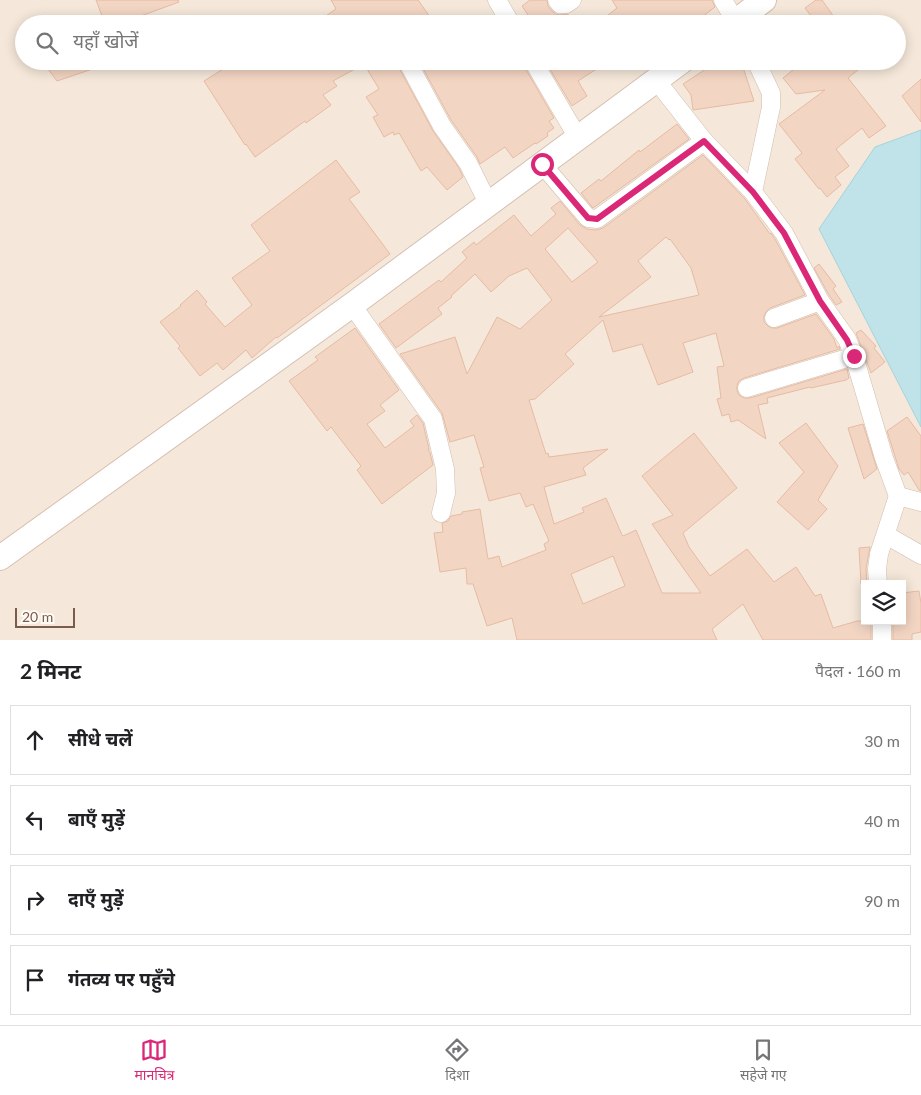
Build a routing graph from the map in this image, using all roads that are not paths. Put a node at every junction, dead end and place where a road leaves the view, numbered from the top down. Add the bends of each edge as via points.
1 (557, 0) edge
2 (572, 0) edge
3 (723, 0) edge
4 (764, 0) edge
5 (503, 2) edge
6 (508, 15) edge
7 (731, 15) edge
8 (745, 15) edge
9 (412, 70) edge
10 (538, 70) edge
11 (670, 70) edge
12 (760, 70) edge
13 (656, 80) junction
14 (578, 138) junction
15 (704, 141) junction
16 (542, 164) junction
17 (753, 192) junction
18 (488, 203) junction
19 (820, 301) junction
20 (352, 305) junction
21 (774, 318) dead end
22 (854, 356) junction
23 (747, 388) dead end
24 (898, 496) junction
25 (921, 502) edge
26 (441, 513) dead end
27 (886, 535) junction
28 (921, 555) edge
29 (0, 558) edge
30 (878, 580) edge
31 (882, 625) edge
32 (882, 640) edge

1 - 2 street via 566,4
3 - 7 street
4 - 8 main road
5 - 6 street
9 - 18 street via 442,126 468,163
10 - 14 street
11 - 13 main road
12 - 17 street via 771,93 771,107
13 - 14 main road
13 - 15 street
14 - 16 main road
15 - 16 street via 597,219 588,218
15 - 17 street
16 - 18 main road
17 - 19 street via 784,233
18 - 20 main road
19 - 21 street
19 - 22 street
20 - 26 street via 433,419 446,469 446,493
20 - 29 main road
22 - 23 street
22 - 24 street
24 - 25 street
24 - 27 street
27 - 28 street
27 - 30 street via 879,554
31 - 32 street

